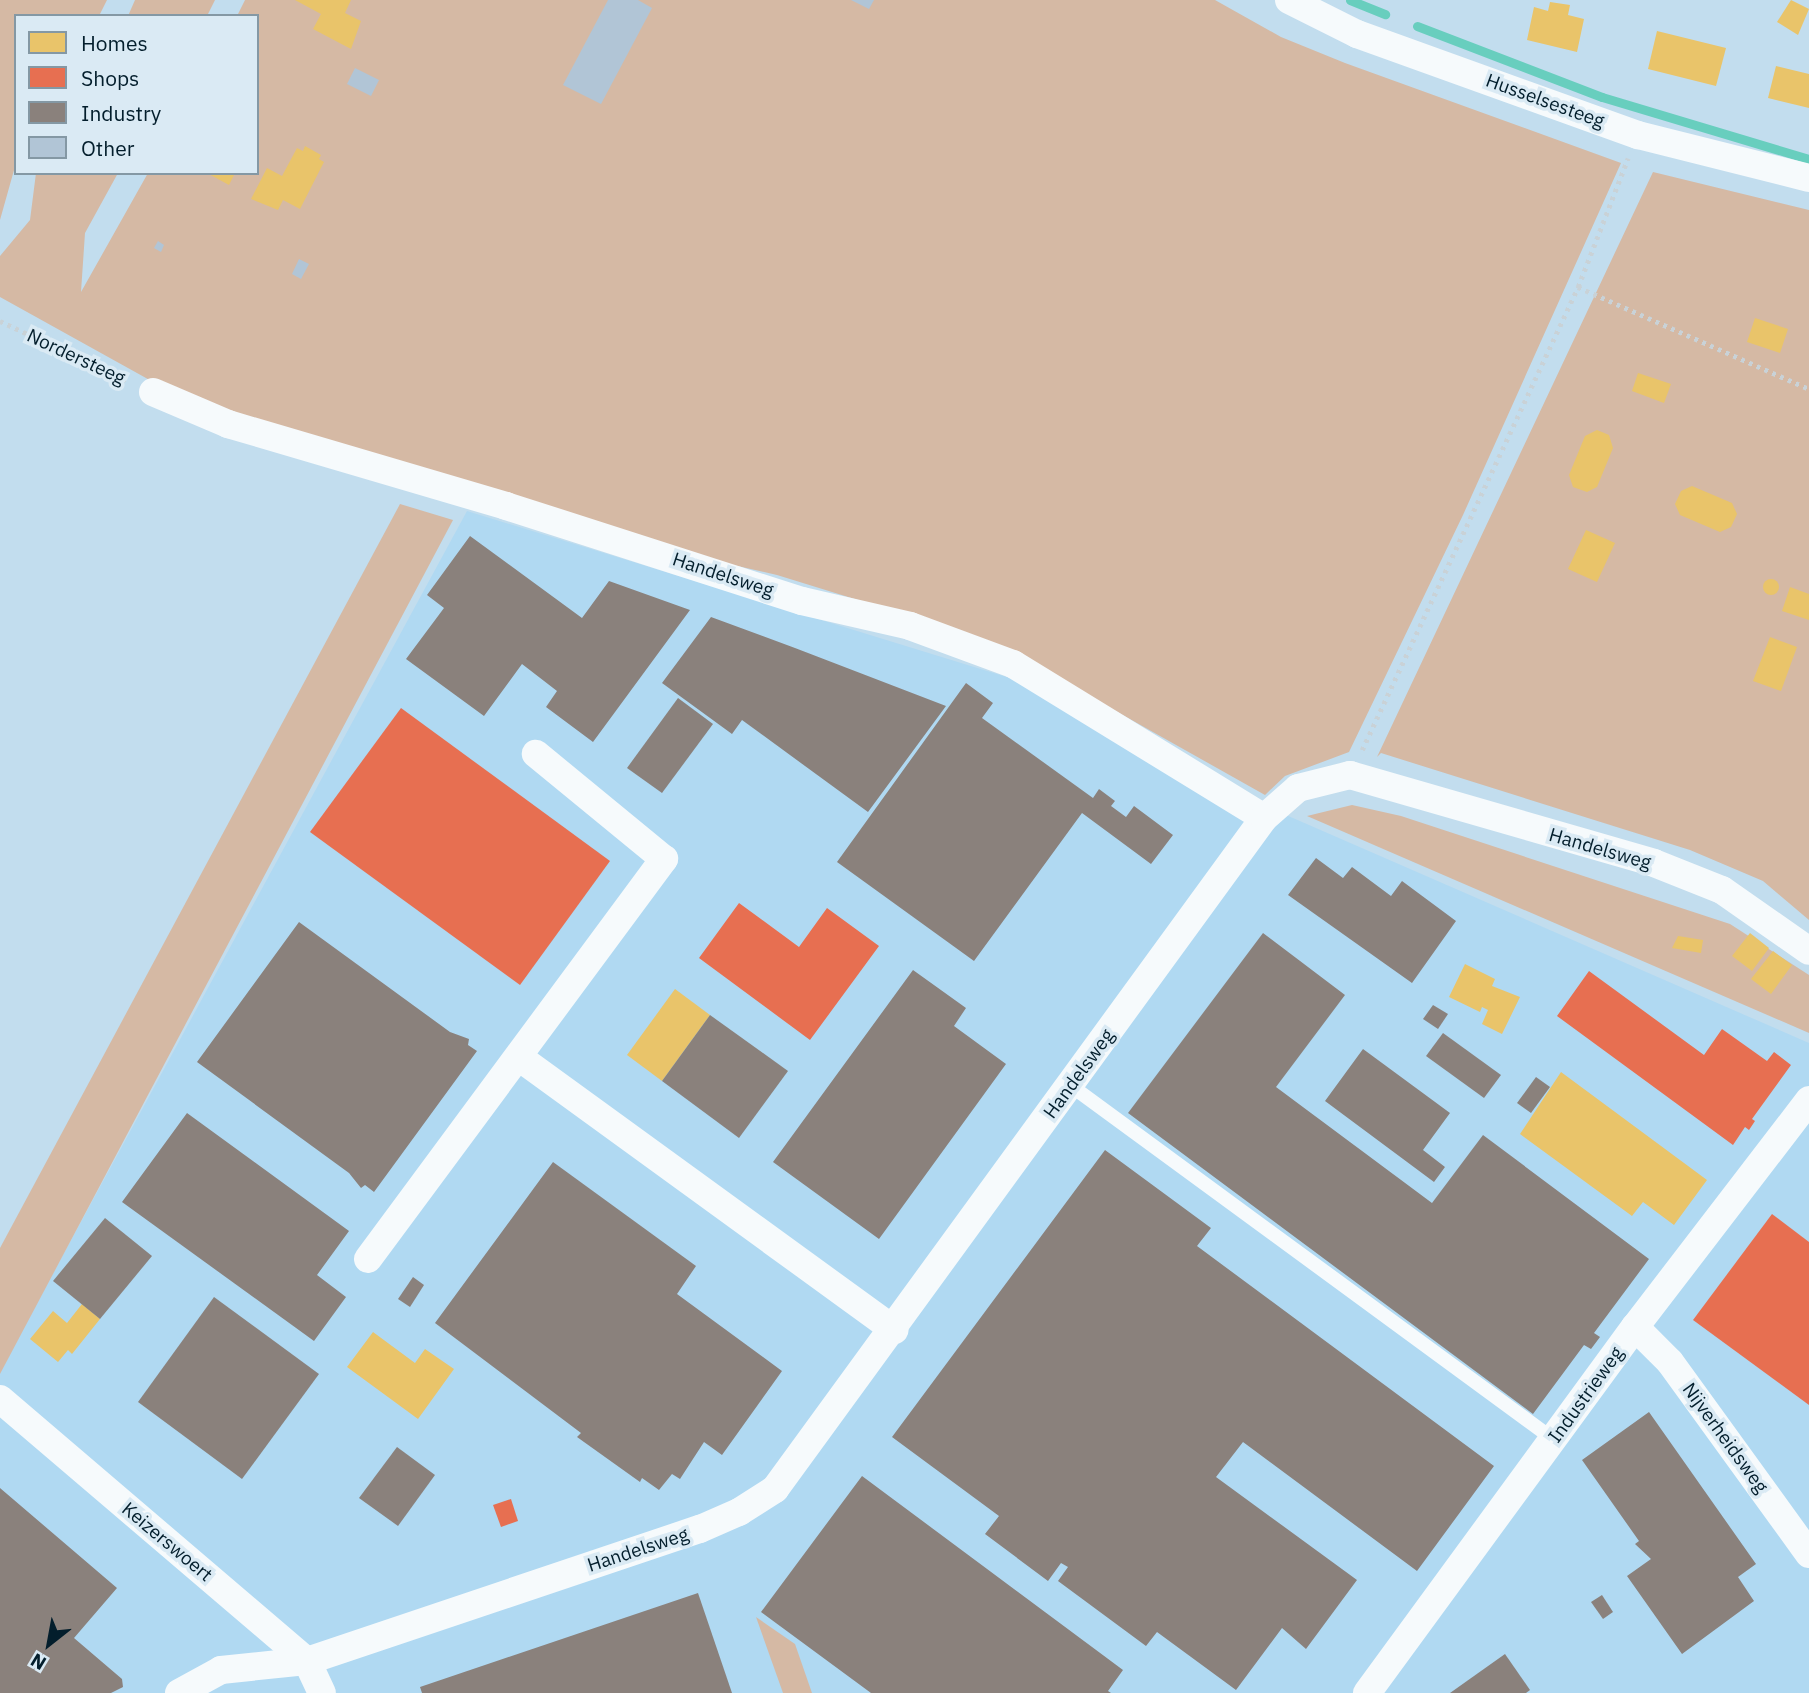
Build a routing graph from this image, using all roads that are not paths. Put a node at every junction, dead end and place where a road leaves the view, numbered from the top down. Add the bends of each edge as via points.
1 (1289, 0) edge
2 (1809, 178) edge
3 (153, 392) road end
4 (536, 754) dead end
5 (1264, 818) junction
6 (1809, 951) edge
7 (520, 1058) junction
8 (1070, 1085) junction
9 (1809, 1100) edge
10 (368, 1259) dead end
11 (1635, 1327) junction
12 (895, 1330) junction
13 (0, 1399) edge
14 (1553, 1439) junction
15 (1809, 1554) edge
16 (307, 1661) junction
17 (179, 1693) edge
18 (322, 1693) edge
19 (1367, 1693) edge

1 - 2 street, Husselsesteeg via 1357,34 1638,135
3 - 5 street, Handelsweg via 228,424 506,506 802,601 910,626 1013,664
4 - 7 street via 664,859
5 - 6 street, Handelsweg via 1298,788 1350,775 1654,863 1723,890
5 - 8 street, Handelsweg
7 - 10 street
7 - 12 street
8 - 12 street, Handelsweg
8 - 14 lane
9 - 11 street, Industrieweg
11 - 14 street, Industrieweg
11 - 15 street, Nijverheidsweg via 1670,1362
12 - 16 street, Handelsweg via 775,1489 739,1512
13 - 16 street, Keizerswoert
14 - 19 street, Industrieweg
16 - 17 street, Handelsweg via 220,1670
16 - 18 street, Keizerswoert

